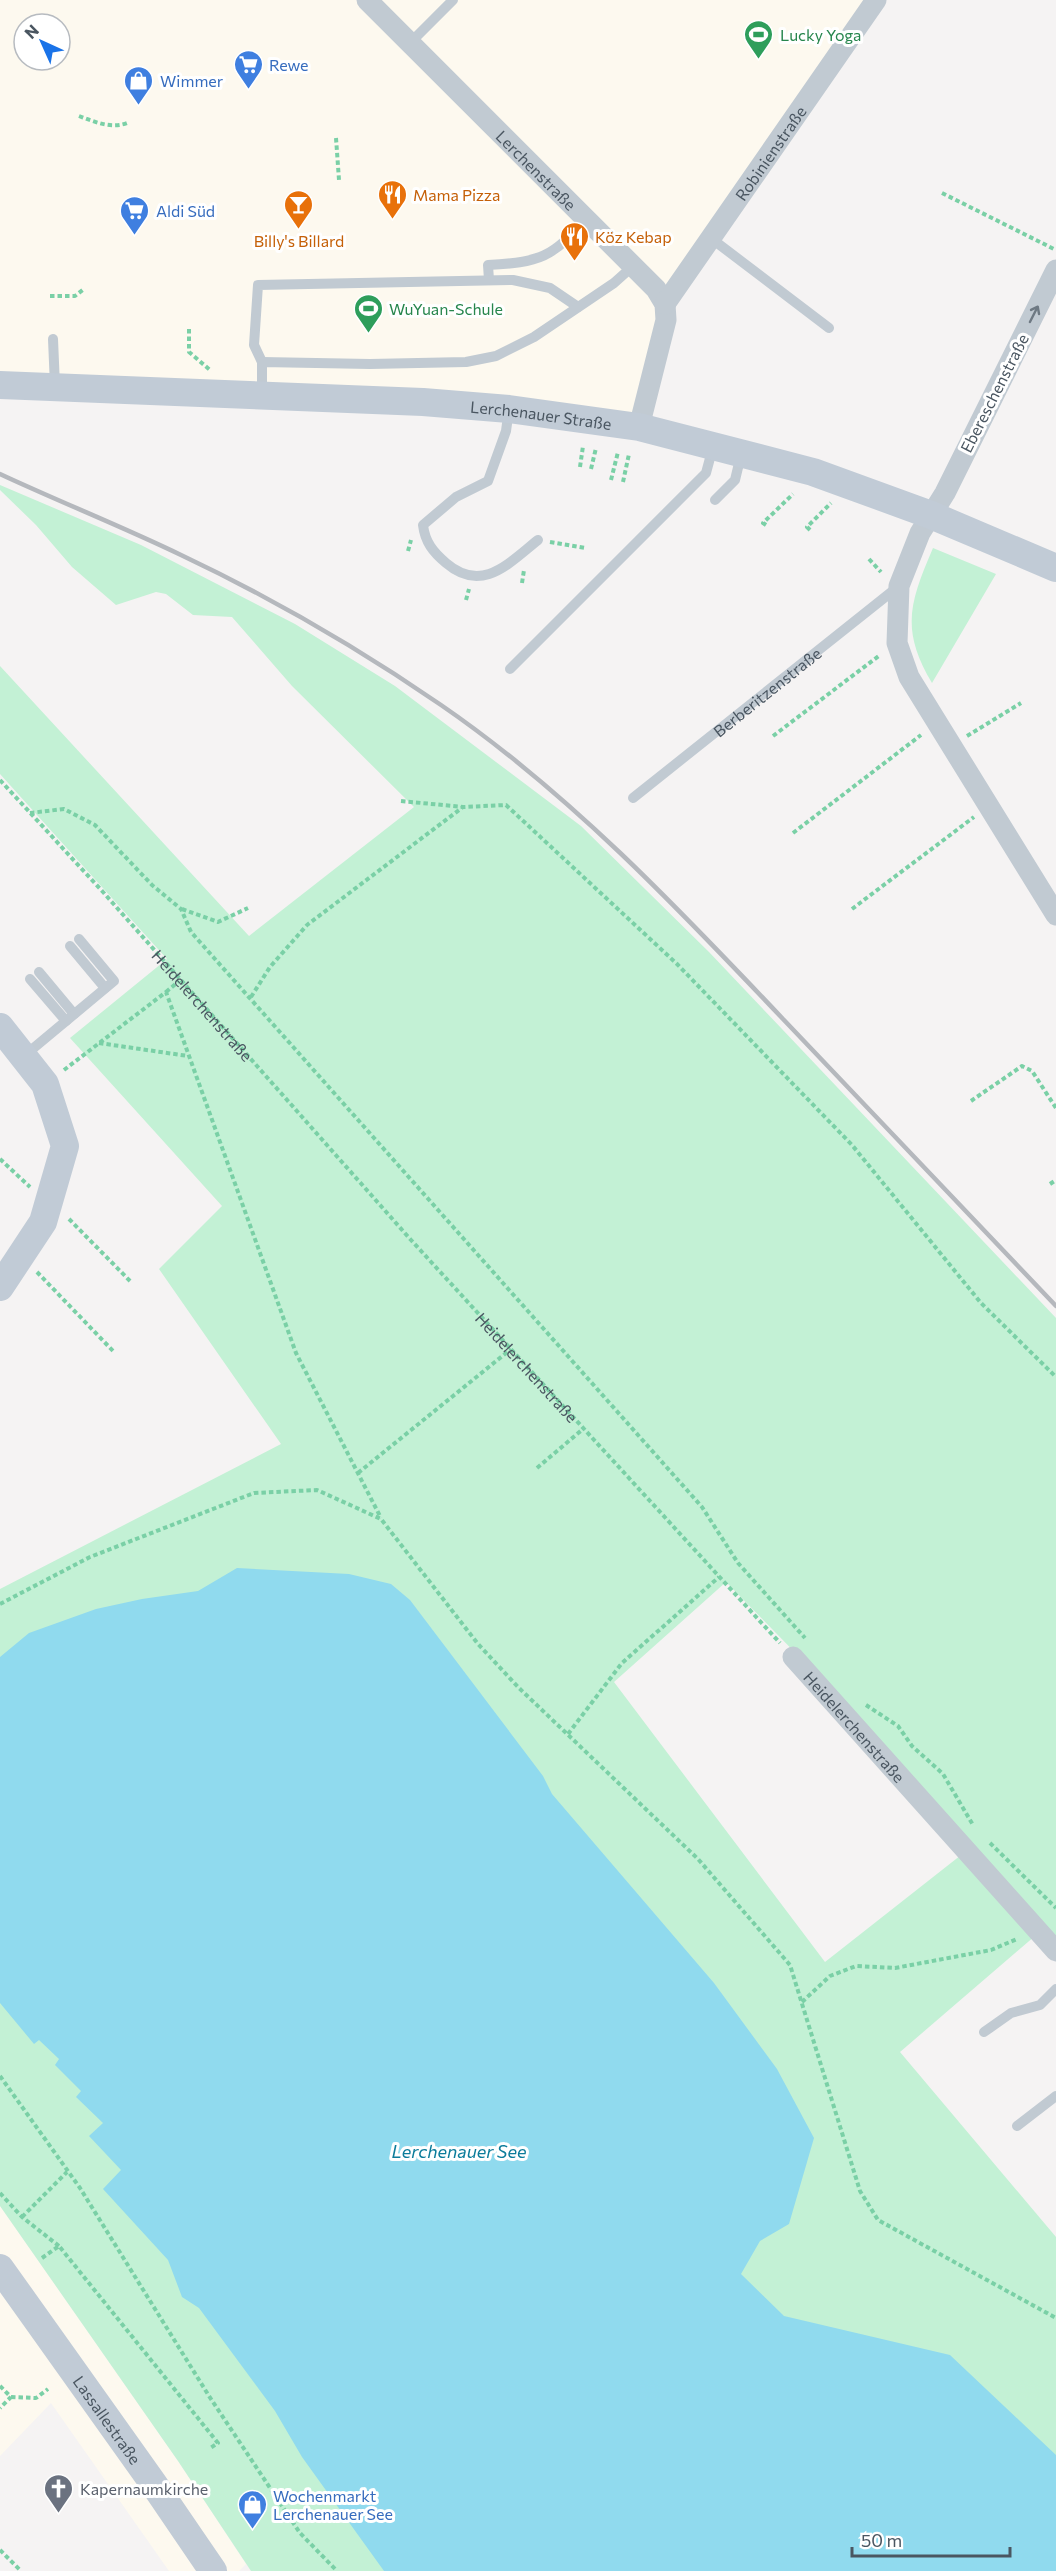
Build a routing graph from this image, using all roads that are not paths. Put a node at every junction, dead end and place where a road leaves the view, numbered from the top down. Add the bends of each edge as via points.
1 (367, 0) edge
2 (453, 0) edge
3 (876, 0) edge
4 (410, 43) junction
5 (585, 218) junction
6 (712, 239) junction
7 (633, 266) junction
8 (1056, 270) edge
9 (489, 280) junction
10 (665, 304) junction
11 (578, 307) junction
12 (830, 328) dead end
13 (53, 339) dead end
14 (262, 362) junction
15 (0, 384) edge
16 (55, 386) junction
17 (262, 395) junction
18 (509, 409) junction
19 (639, 427) junction
20 (713, 447) junction
21 (741, 454) junction
22 (715, 500) dead end
23 (931, 515) junction
24 (538, 540) road end
25 (1056, 568) edge
26 (899, 586) junction
27 (510, 669) dead end
28 (633, 798) dead end
29 (1056, 915) edge
30 (74, 943) dead end
31 (35, 976) dead end
32 (70, 1018) junction
33 (0, 1027) edge
34 (24, 1056) junction
35 (0, 1287) edge
36 (801, 1651) road end
37 (1056, 1951) edge
38 (1056, 1989) edge
39 (984, 2032) dead end
40 (1056, 2096) edge
41 (1017, 2126) dead end
42 (0, 2268) edge
43 (213, 2571) edge

1 - 4 street, Lerchenstraße
2 - 4 lane
3 - 6 street, Robinienstraße
4 - 5 street, Lerchenstraße
5 - 7 street, Lerchenstraße
5 - 9 lane via 560,248 522,264 488,266
6 - 10 street, Robinienstraße
6 - 12 lane
7 - 10 street, Lerchenstraße
7 - 11 lane
23 -> 8 street, Ebereschenstraße
9 - 11 lane via 513,280 550,288
9 - 14 lane via 258,285 254,345
10 - 19 street via 666,320
11 - 14 lane via 534,337 496,356 466,362
13 - 16 lane
14 - 17 lane
15 - 16 main road, Lerchenauer Straße
16 - 17 main road, Lerchenauer Straße
17 - 18 main road, Lerchenauer Straße
18 - 19 main road, Lerchenauer Straße
18 - 24 lane via 506,432 488,481 456,497 423,525 425,540 455,571 478,576 499,571
19 - 20 main road, Lerchenauer Straße
20 - 21 main road, Lerchenauer Straße
20 - 27 lane via 706,472
21 - 22 lane via 735,480
21 - 23 main road, Lerchenauer Straße via 813,472
23 - 25 main road, Lerchenauer Straße
23 - 26 street, Berberitzenstraße
26 - 28 lane, Berberitzenstraße
26 - 29 street, Berberitzenstraße via 897,643 909,677
30 - 32 lane via 114,981
31 - 32 lane
32 - 34 lane
33 - 34 main road
34 - 35 main road via 45,1084 65,1146 44,1222
36 - 37 street, Heidelerchenstraße
38 - 39 lane via 1040,2005 1011,2013
40 - 41 lane
42 - 43 main road, Lassallestraße

